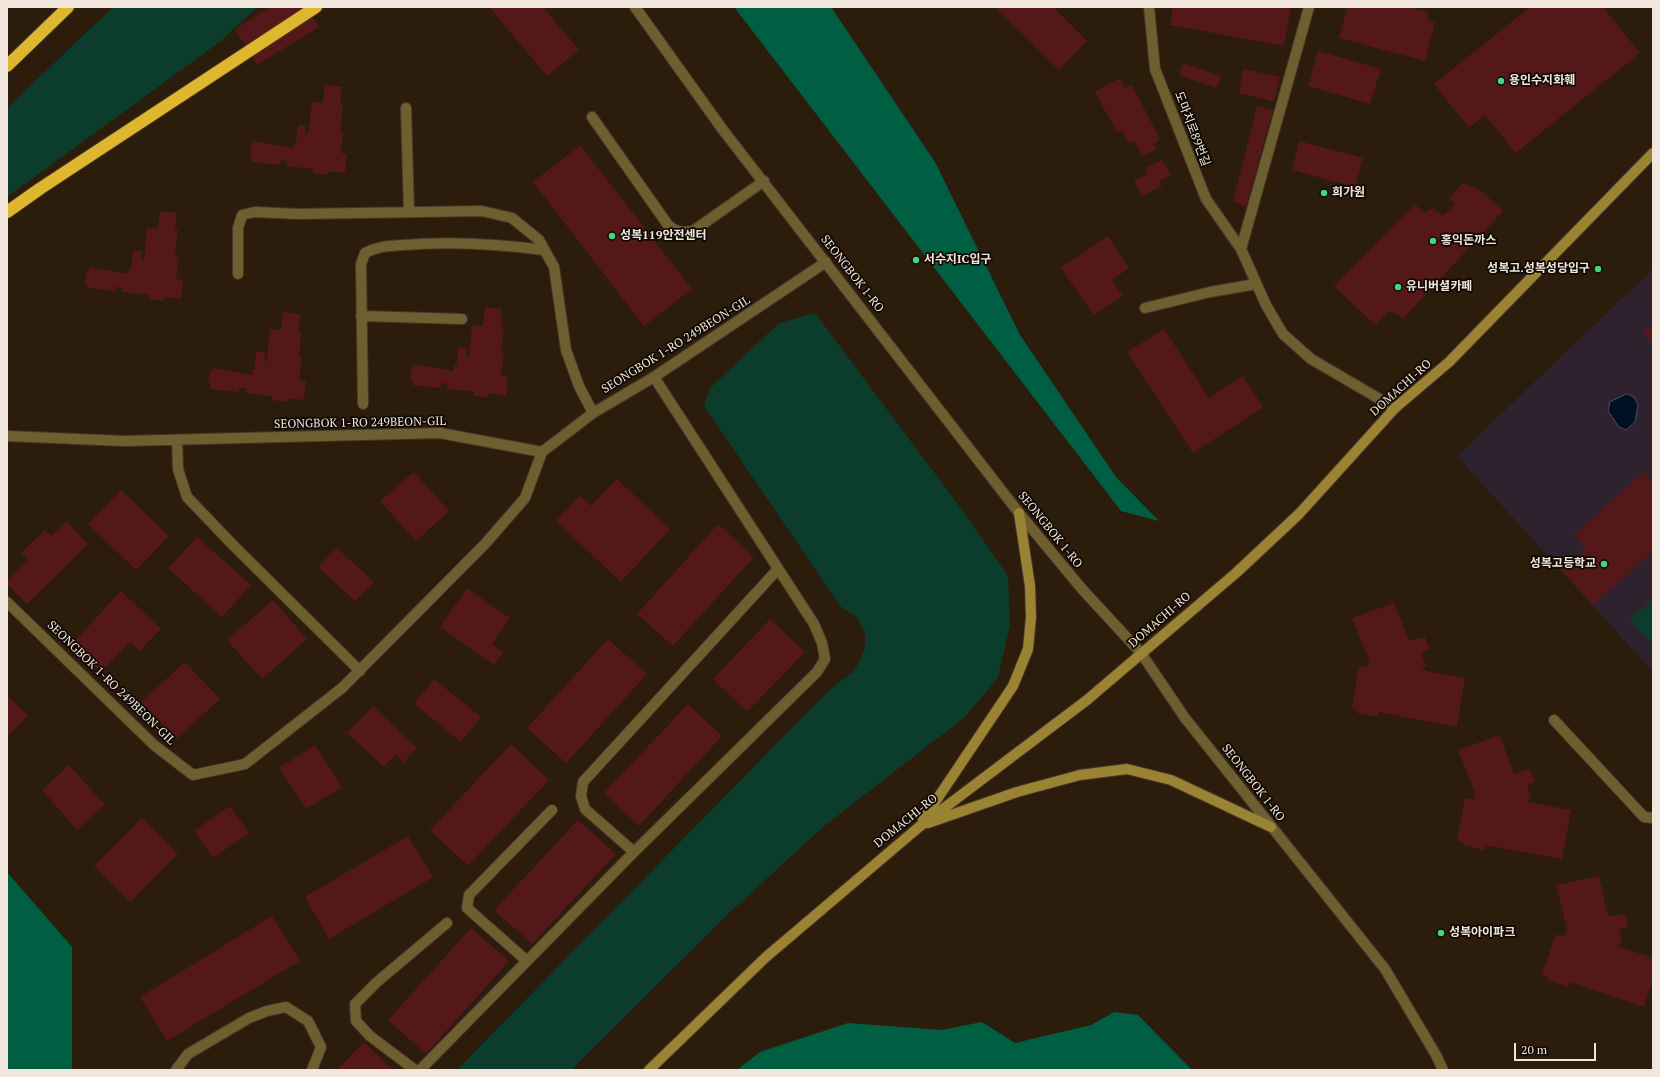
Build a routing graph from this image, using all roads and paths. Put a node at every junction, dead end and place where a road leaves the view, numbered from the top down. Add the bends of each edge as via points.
1 (68, 7) edge
2 (316, 7) edge
3 (635, 7) edge
4 (1149, 7) edge
5 (1309, 7) edge
6 (7, 66) edge
7 (406, 108) dead end
8 (592, 117) dead end
9 (1653, 153) edge
10 (764, 181) junction
11 (7, 212) edge
12 (409, 212) junction
13 (1241, 249) junction
14 (544, 250) junction
15 (826, 262) junction
16 (238, 274) dead end
17 (1256, 284) junction
18 (1145, 308) dead end
19 (361, 316) junction
20 (462, 319) dead end
21 (654, 377) junction
22 (362, 404) dead end
23 (1395, 408) junction
24 (593, 413) junction
25 (7, 436) edge
26 (177, 440) junction
27 (542, 452) junction
28 (1019, 513) junction
29 (778, 569) junction
30 (7, 602) edge
31 (1141, 653) junction
32 (360, 671) junction
33 (1554, 720) dead end
34 (552, 810) dead end
35 (1653, 818) edge
36 (918, 827) junction
37 (1271, 827) junction
38 (634, 852) junction
39 (447, 923) dead end
40 (527, 961) junction
41 (176, 1070) edge
42 (312, 1070) edge
43 (415, 1070) edge
44 (420, 1070) edge
45 (649, 1070) edge
46 (1443, 1070) edge

1 - 6 highway
2 - 11 highway
3 - 10 street, SEONGBOK 1-RO via 723,130
4 - 13 street, 도마치로89번길 via 1155,69 1206,199
5 - 13 street
7 - 12 street
8 - 10 street via 674,230 694,230
9 - 23 main road, DOMACHI-RO via 1449,362
10 - 15 street, SEONGBOK 1-RO
12 - 14 street via 482,211 512,218 539,240
12 - 16 street via 255,212 242,215 238,228
13 - 17 street, 도마치로89번길
14 - 19 street via 502,245 431,243 375,248 365,253 361,264
14 - 24 street via 554,267 566,350 579,386
15 - 21 street, SEONGBOK 1-RO 249BEON-GIL
15 - 28 street, SEONGBOK 1-RO
17 - 18 street
17 - 23 street, 도마치로89번길 via 1283,334 1311,359
19 - 20 street
19 - 22 street
21 - 24 street, SEONGBOK 1-RO 249BEON-GIL
21 - 29 street
23 - 31 main road, DOMACHI-RO via 1299,514 1236,573
24 - 27 street, SEONGBOK 1-RO 249BEON-GIL
25 - 26 street, SEONGBOK 1-RO 249BEON-GIL via 124,441
26 - 27 street, SEONGBOK 1-RO 249BEON-GIL via 440,433
26 - 32 street via 178,469 187,496
27 - 32 street, SEONGBOK 1-RO 249BEON-GIL via 524,498 485,544
28 - 31 street, SEONGBOK 1-RO via 1082,589
28 - 36 main road via 1030,586 1028,649 1014,686
29 - 38 street via 814,624 825,659 817,672
29 - 38 street via 583,782 581,796 585,809
30 - 32 street, SEONGBOK 1-RO 249BEON-GIL via 154,746 192,775 245,764
31 - 36 main road, DOMACHI-RO via 1086,700
31 - 37 street, SEONGBOK 1-RO via 1186,718
33 - 35 street via 1644,817
34 - 40 street via 469,895 467,908
36 - 37 main road via 1017,792 1080,775 1126,769 1171,780
36 - 45 main road, DOMACHI-RO via 766,957
37 - 46 street, SEONGBOK 1-RO via 1385,969
38 - 40 street
39 - 43 street via 355,1004 356,1021 370,1036
40 - 44 street
41 - 42 street via 188,1054 242,1022 267,1011 286,1007 308,1021 321,1047

